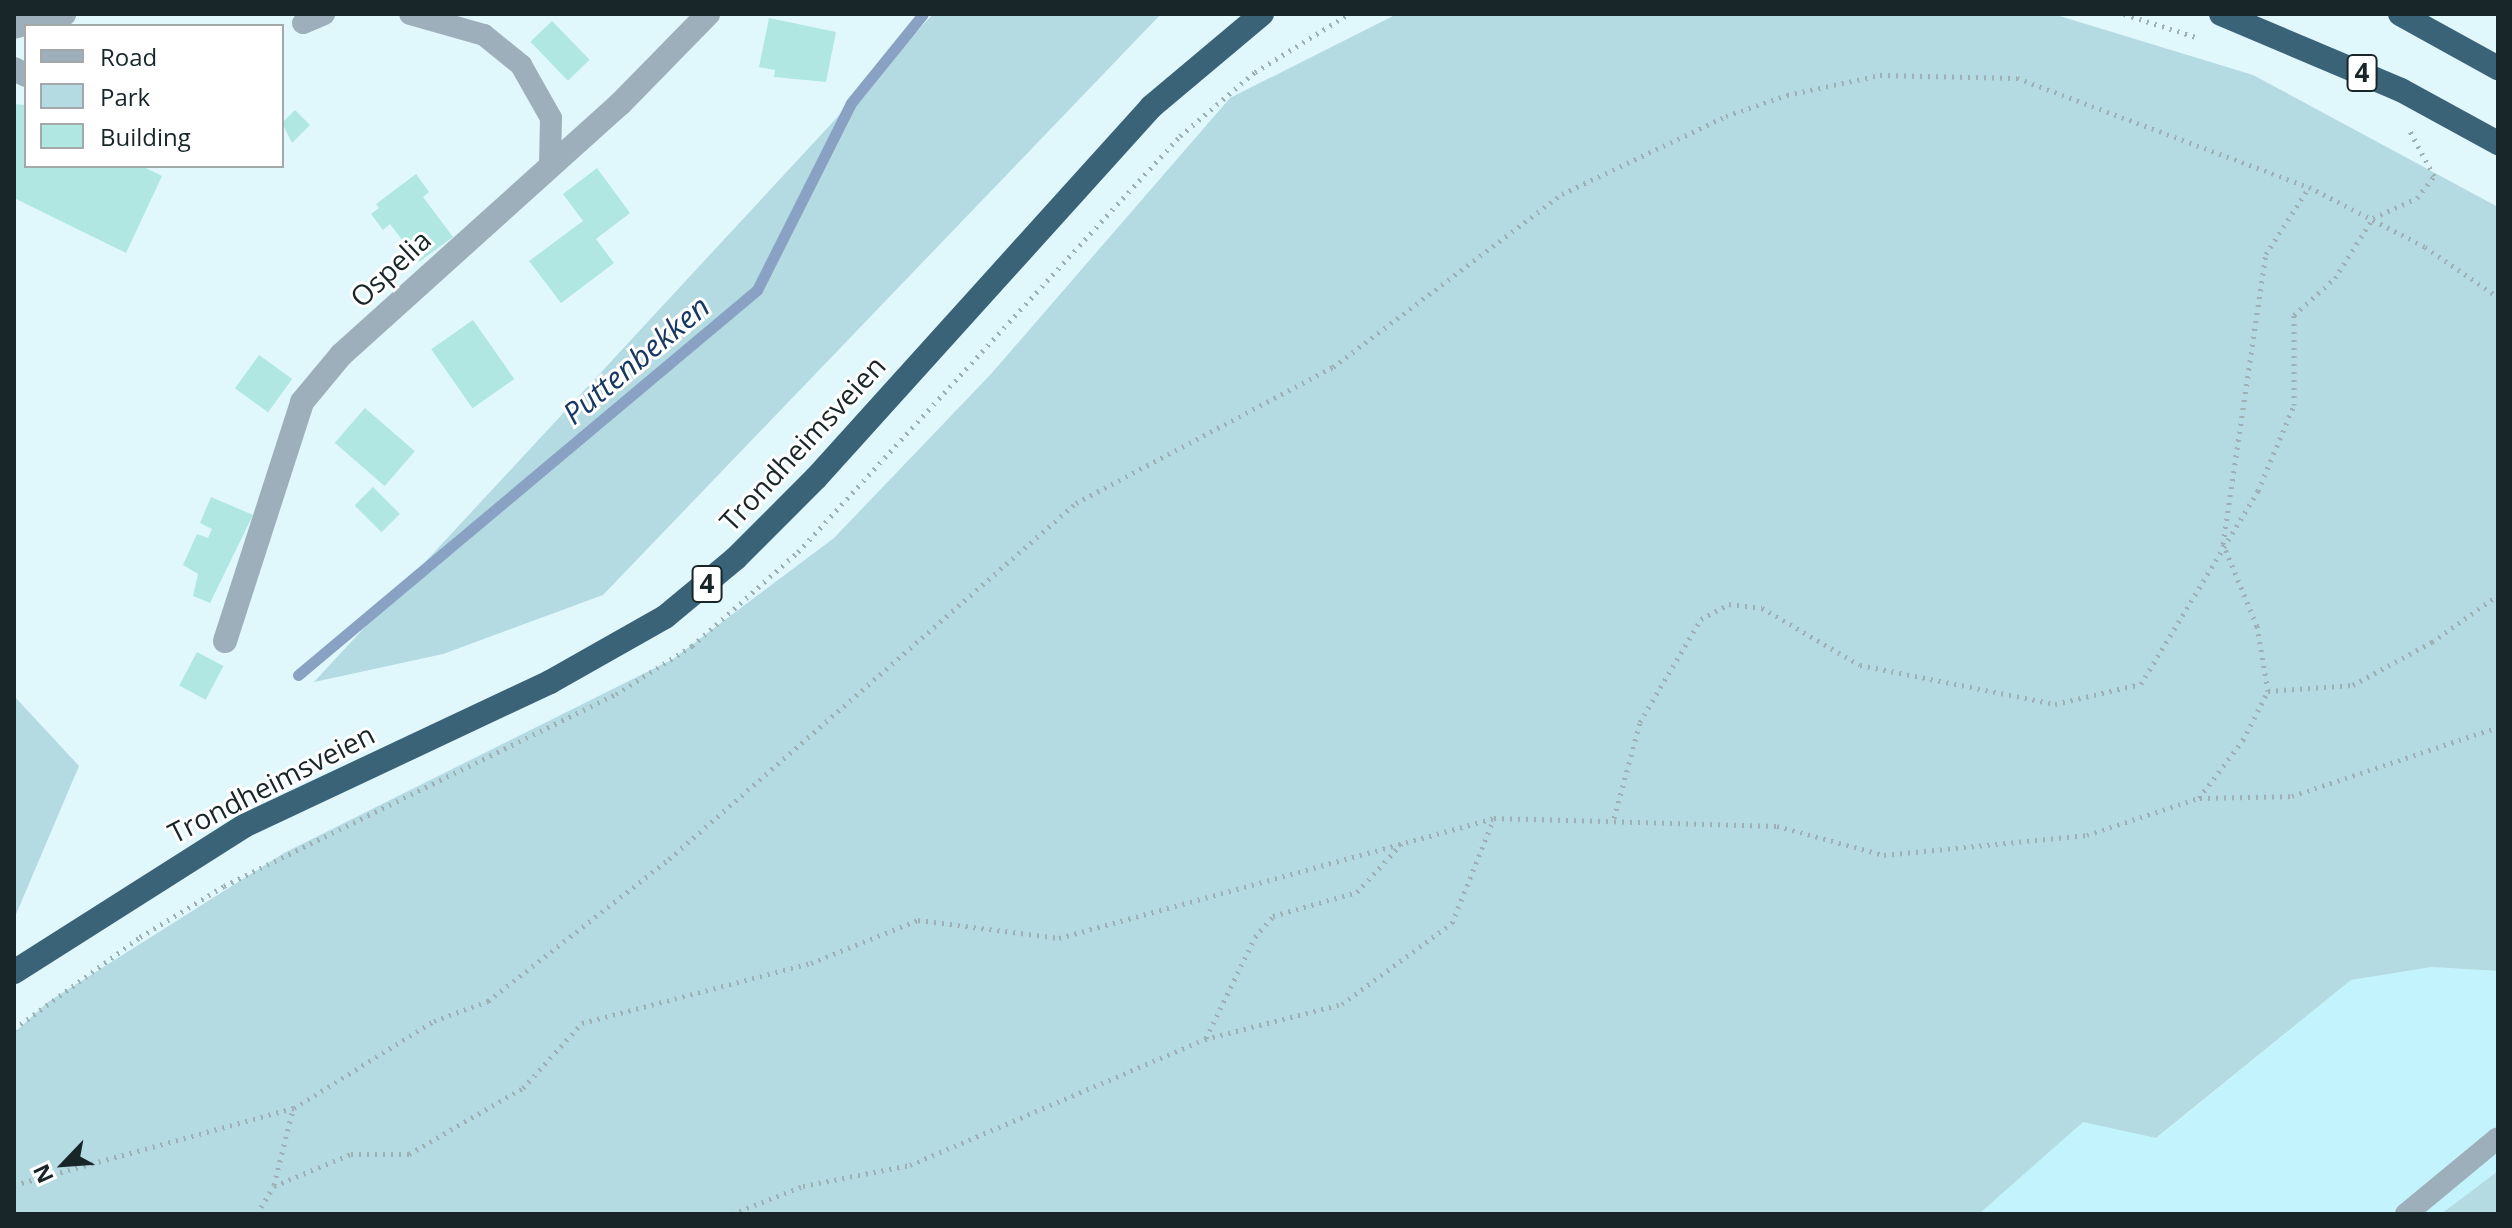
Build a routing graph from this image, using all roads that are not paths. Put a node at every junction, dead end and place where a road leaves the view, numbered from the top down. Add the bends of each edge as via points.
1 (64, 14) edge
2 (410, 14) edge
3 (708, 14) edge
4 (1262, 14) edge
5 (2221, 14) edge
6 (2400, 14) edge
7 (26, 24) edge
8 (2498, 68) edge
9 (2498, 143) edge
10 (550, 165) junction
11 (225, 641) dead end
12 (14, 972) edge
13 (2498, 1138) edge
14 (2406, 1214) edge

1 - 7 street
2 - 10 lane via 484,35 521,65 551,118
3 - 10 street, Ospelia
4 - 12 highway, Trondheimsveien / 4 via 1151,107 816,478 665,617 550,682 244,826 116,901
5 - 9 highway, 4 via 2401,90
6 - 8 highway
10 - 11 street, Ospelia via 341,355 302,402
13 - 14 lane

